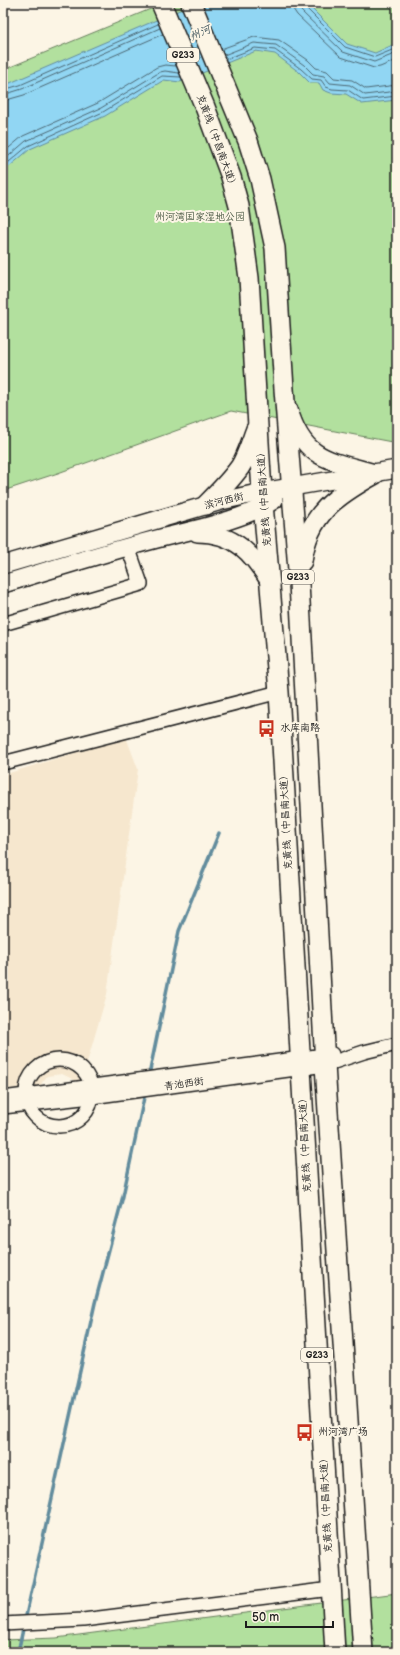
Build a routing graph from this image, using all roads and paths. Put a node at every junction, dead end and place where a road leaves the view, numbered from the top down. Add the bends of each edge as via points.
1 (161, 3) edge
2 (191, 3) edge
3 (284, 388) junction
4 (259, 422) junction
5 (397, 469) edge
6 (375, 474) junction
7 (291, 488) junction
8 (263, 499) junction
9 (206, 505) junction
10 (179, 533) junction
11 (128, 546) junction
12 (3, 565) edge
13 (299, 583) junction
14 (3, 584) edge
15 (271, 584) junction
16 (3, 624) edge
17 (279, 692) junction
18 (3, 763) edge
19 (397, 1044) edge
20 (325, 1060) junction
21 (300, 1063) junction
22 (91, 1092) junction
23 (3, 1098) edge
24 (27, 1100) junction
25 (3, 1107) edge
26 (331, 1589) junction
27 (5, 1624) edge
28 (335, 1652) edge
29 (363, 1652) edge

1 - 4 highway, 克黄线（中昌南大道） / G233 via 205,107 239,206 249,278
2 - 3 highway, G233 via 230,95 260,179 272,227
3 - 6 main road via 294,427 310,448 321,457
3 - 7 highway, G233
4 - 8 highway, 克黄线（中昌南大道） / G233
4 - 9 highway via 240,467 224,488
5 - 6 main road
6 - 7 main road
6 - 13 highway via 342,493 322,512 306,541
7 - 8 main road, 滨河西街
7 - 13 highway, G233
8 - 9 main road, 滨河西街
8 - 10 main road, 滨河西街 via 227,520
8 - 15 highway, 克黄线（中昌南大道） / G233
9 - 12 main road, 滨河西街
10 - 11 main road, 滨河西街
10 - 15 main road via 206,533 231,540 253,557
11 - 14 main road, 滨河西街
11 - 16 street via 141,584
13 - 20 highway, G233
15 - 17 highway, 克黄线（中昌南大道） / G233
17 - 18 street
17 - 21 highway, 克黄线（中昌南大道） / G233
19 - 20 street, 青池西街
20 - 21 street, 青池西街
20 - 29 highway, G233
21 - 22 street, 青池西街
21 - 26 highway, 克黄线（中昌南大道） / G233
22 - 24 street, 青池西街
22 - 24 street via 87,1111 70,1124 59,1126 48,1124 38,1118
22 - 24 street via 89,1079 83,1070 64,1060 54,1060 35,1070 26,1089
23 - 24 street, 青池西街
24 - 25 street, 青池西街
26 - 27 street via 58,1622
26 - 28 highway, 克黄线（中昌南大道） / G233

